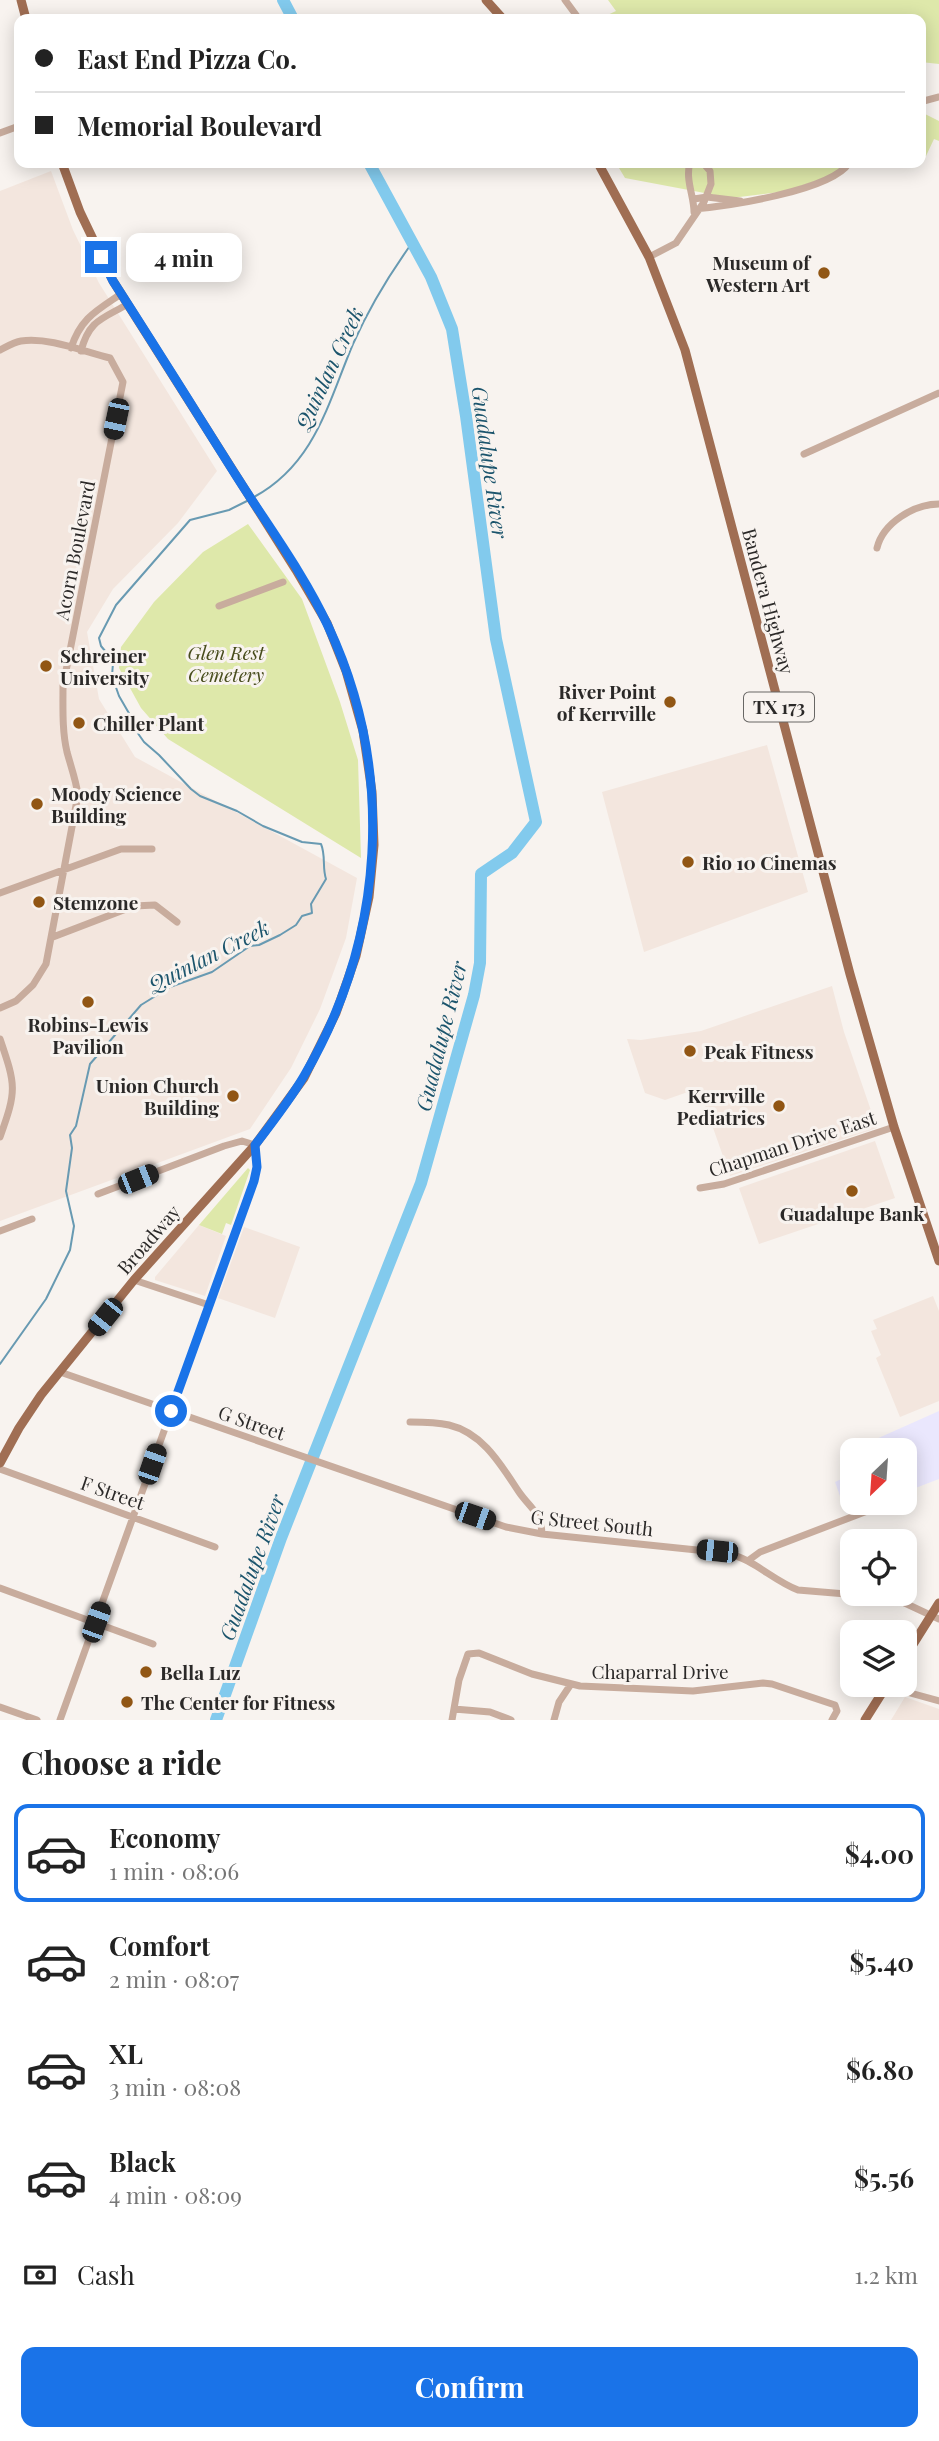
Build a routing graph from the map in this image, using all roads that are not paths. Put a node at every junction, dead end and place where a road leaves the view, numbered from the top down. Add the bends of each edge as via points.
1 (486, 0) edge
2 (499, 14) edge
3 (64, 168) edge
4 (601, 168) edge
5 (689, 168) edge
6 (707, 168) edge
7 (844, 168) edge
8 (707, 197) junction
9 (694, 199) junction
10 (741, 201) junction
11 (696, 211) junction
12 (649, 257) junction
13 (121, 294) junction
14 (128, 304) junction
15 (71, 348) junction
16 (0, 350) edge
17 (81, 351) junction
18 (939, 393) edge
19 (804, 454) dead end
20 (939, 504) edge
21 (877, 548) dead end
22 (284, 582) dead end
23 (219, 606) dead end
24 (152, 849) dead end
25 (65, 869) junction
26 (0, 893) edge
27 (177, 922) dead end
28 (52, 937) junction
29 (0, 1008) edge
30 (0, 1039) edge
31 (894, 1127) junction
32 (0, 1137) edge
33 (255, 1145) junction
34 (700, 1188) dead end
35 (98, 1194) dead end
36 (32, 1219) dead end
37 (0, 1231) edge
38 (939, 1261) edge
39 (134, 1280) junction
40 (209, 1305) junction
41 (60, 1372) junction
42 (171, 1411) junction
43 (410, 1422) dead end
44 (0, 1463) edge
45 (0, 1469) edge
46 (435, 1502) joint
47 (134, 1516) junction
48 (855, 1516) edge
49 (542, 1534) junction
50 (215, 1547) dead end
51 (749, 1560) junction
52 (0, 1588) edge
53 (939, 1603) edge
54 (935, 1617) edge
55 (96, 1622) junction
56 (917, 1641) edge
57 (153, 1644) dead end
58 (571, 1684) junction
59 (917, 1695) edge
60 (879, 1697) edge
61 (939, 1701) edge
62 (0, 1707) edge
63 (454, 1709) junction
64 (37, 1720) edge
65 (60, 1720) edge
66 (452, 1720) edge
67 (511, 1720) edge
68 (554, 1720) edge
69 (832, 1720) edge
70 (865, 1720) edge

1 - 2 main road
3 - 13 main road, Broadway via 84,221
4 - 12 main road, Bandera Highway / TX 173
5 - 9 street
6 - 8 street via 711,184
7 - 10 street via 812,185
8 - 9 street
8 - 10 street
8 - 11 street
9 - 11 street
10 - 11 street
11 - 12 street via 676,243
12 - 31 main road, Bandera Highway / TX 173 via 685,350
13 - 14 main road, Broadway
13 - 15 street via 86,317
14 - 17 street via 86,332
14 - 33 main road, Broadway via 327,622 367,748 374,845 361,938 336,1013 304,1077
15 - 16 street, Acorn Boulevard via 18,341
15 - 17 street, Acorn Boulevard
17 - 25 street, Acorn Boulevard via 110,358 123,382 63,686 67,754 78,795
18 - 19 street
20 - 21 street via 904,515 885,531
22 - 23 street
24 - 25 street via 121,849
25 - 26 street
25 - 28 street, Acorn Boulevard
27 - 28 street via 155,905 134,906
28 - 29 street, Acorn Boulevard via 46,964 33,985
30 - 32 street via 14,1088
31 - 34 street, Chapman Drive East
31 - 38 main road, Bandera Highway / TX 173
33 - 35 street via 242,1141 224,1146
33 - 39 main road, Broadway
33 - 40 street via 254,1181
36 - 37 street
39 - 40 street
39 - 41 main road, Broadway
40 - 42 street
41 - 42 street, G Street
41 - 44 main road, Broadway via 29,1412
42 - 46 street, G Street
42 - 47 street
43 - 49 street via 450,1425 468,1433 497,1457 538,1515
45 - 47 street, F Street
46 - 49 street, G Street South via 506,1527
47 - 50 street, F Street
47 - 55 street
48 - 51 street
49 - 51 street, G Street South via 726,1552
51 - 54 street, G Street South via 798,1590 894,1598
52 - 55 street
53 - 54 main road
54 - 56 main road
55 - 57 street
55 - 65 street
58 - 63 street, Chaparral Drive via 468,1654
58 - 68 street
58 - 69 street, Chaparral Drive via 693,1691 772,1684 835,1705
59 - 61 street
60 - 70 main road
62 - 64 street
63 - 66 street
63 - 67 street via 490,1712

